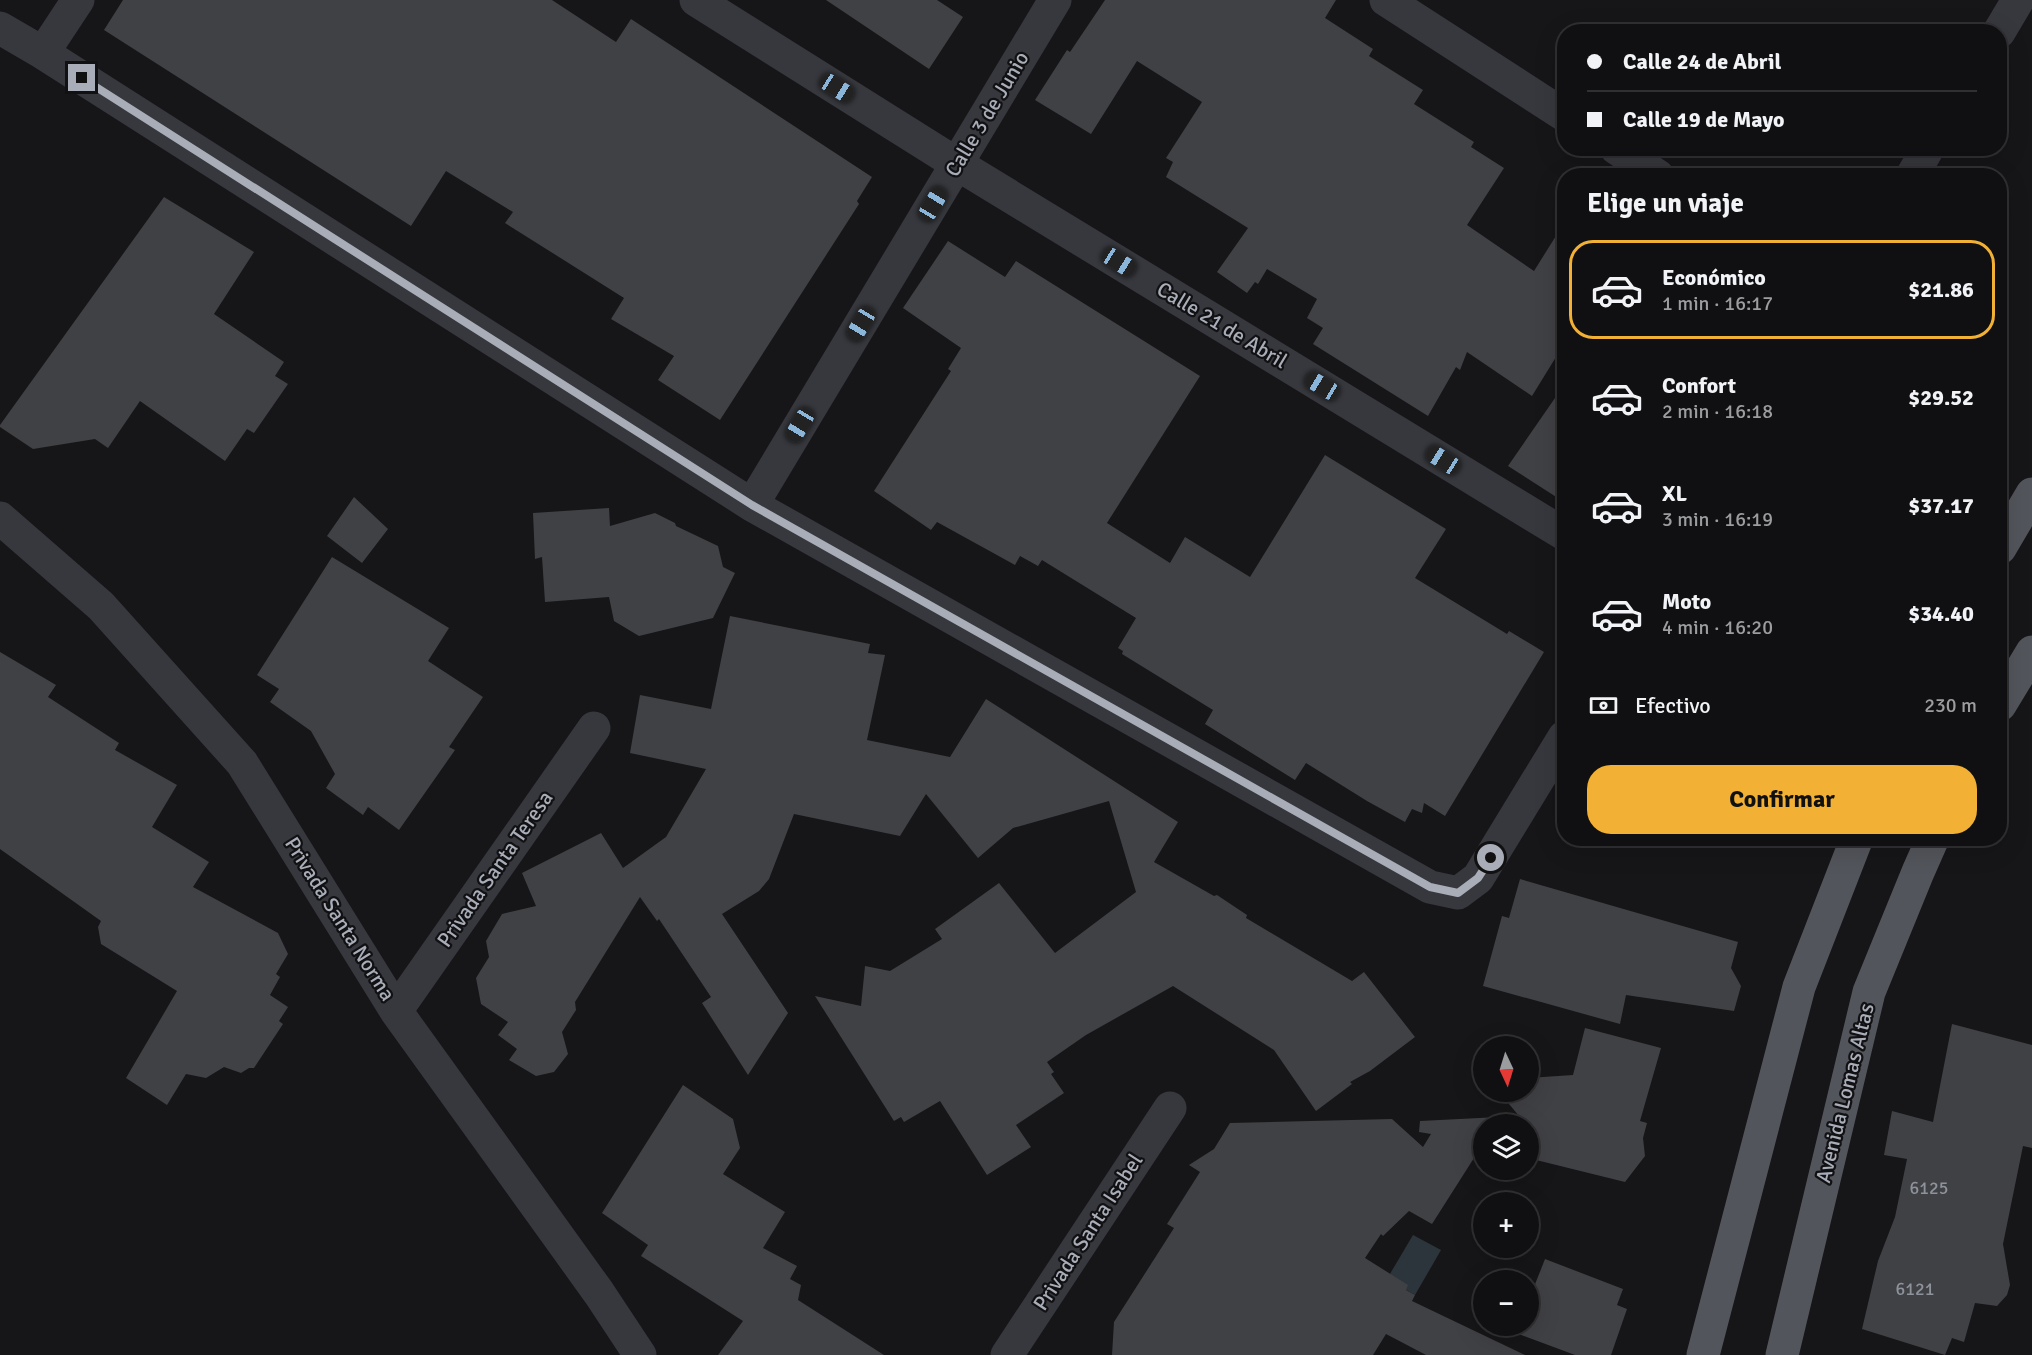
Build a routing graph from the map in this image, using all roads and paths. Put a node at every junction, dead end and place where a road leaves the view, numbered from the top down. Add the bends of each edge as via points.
1 (78, 0) edge
2 (696, 0) edge
3 (1055, 0) edge
4 (1386, 0) edge
5 (2018, 0) edge
6 (2004, 24) edge
7 (0, 28) edge
8 (43, 53) junction
9 (1557, 110) edge
10 (1628, 156) edge
11 (957, 164) junction
12 (1646, 168) edge
13 (2032, 494) edge
14 (752, 505) junction
15 (0, 518) edge
16 (1557, 530) edge
17 (2007, 536) edge
18 (2032, 652) edge
19 (2007, 693) edge
20 (594, 728) dead end
21 (1557, 748) edge
22 (1854, 846) edge
23 (1930, 846) edge
24 (396, 1011) junction
25 (1170, 1108) dead end
26 (640, 1355) edge
27 (1006, 1355) edge
28 (1703, 1355) edge
29 (1782, 1355) edge

1 - 8 street
2 - 11 street, Calle 21 de Abril
3 - 11 street, Calle 3 de Junio
4 - 9 street
5 - 6 street
7 - 8 street
8 - 14 street
10 - 12 street
11 - 14 street, Calle 3 de Junio
11 - 16 street, Calle 21 de Abril
13 - 17 main road
14 - 21 street via 1430,887 1458,893 1478,878
15 - 24 street, Privada Santa Norma via 101,606 242,763
18 - 19 main road
20 - 24 street, Privada Santa Teresa
22 - 28 main road via 1799,987
23 - 29 main road, Avenida Lomas Altas via 1869,992
24 - 26 street, Privada Santa Norma
25 - 27 street, Privada Santa Isabel

